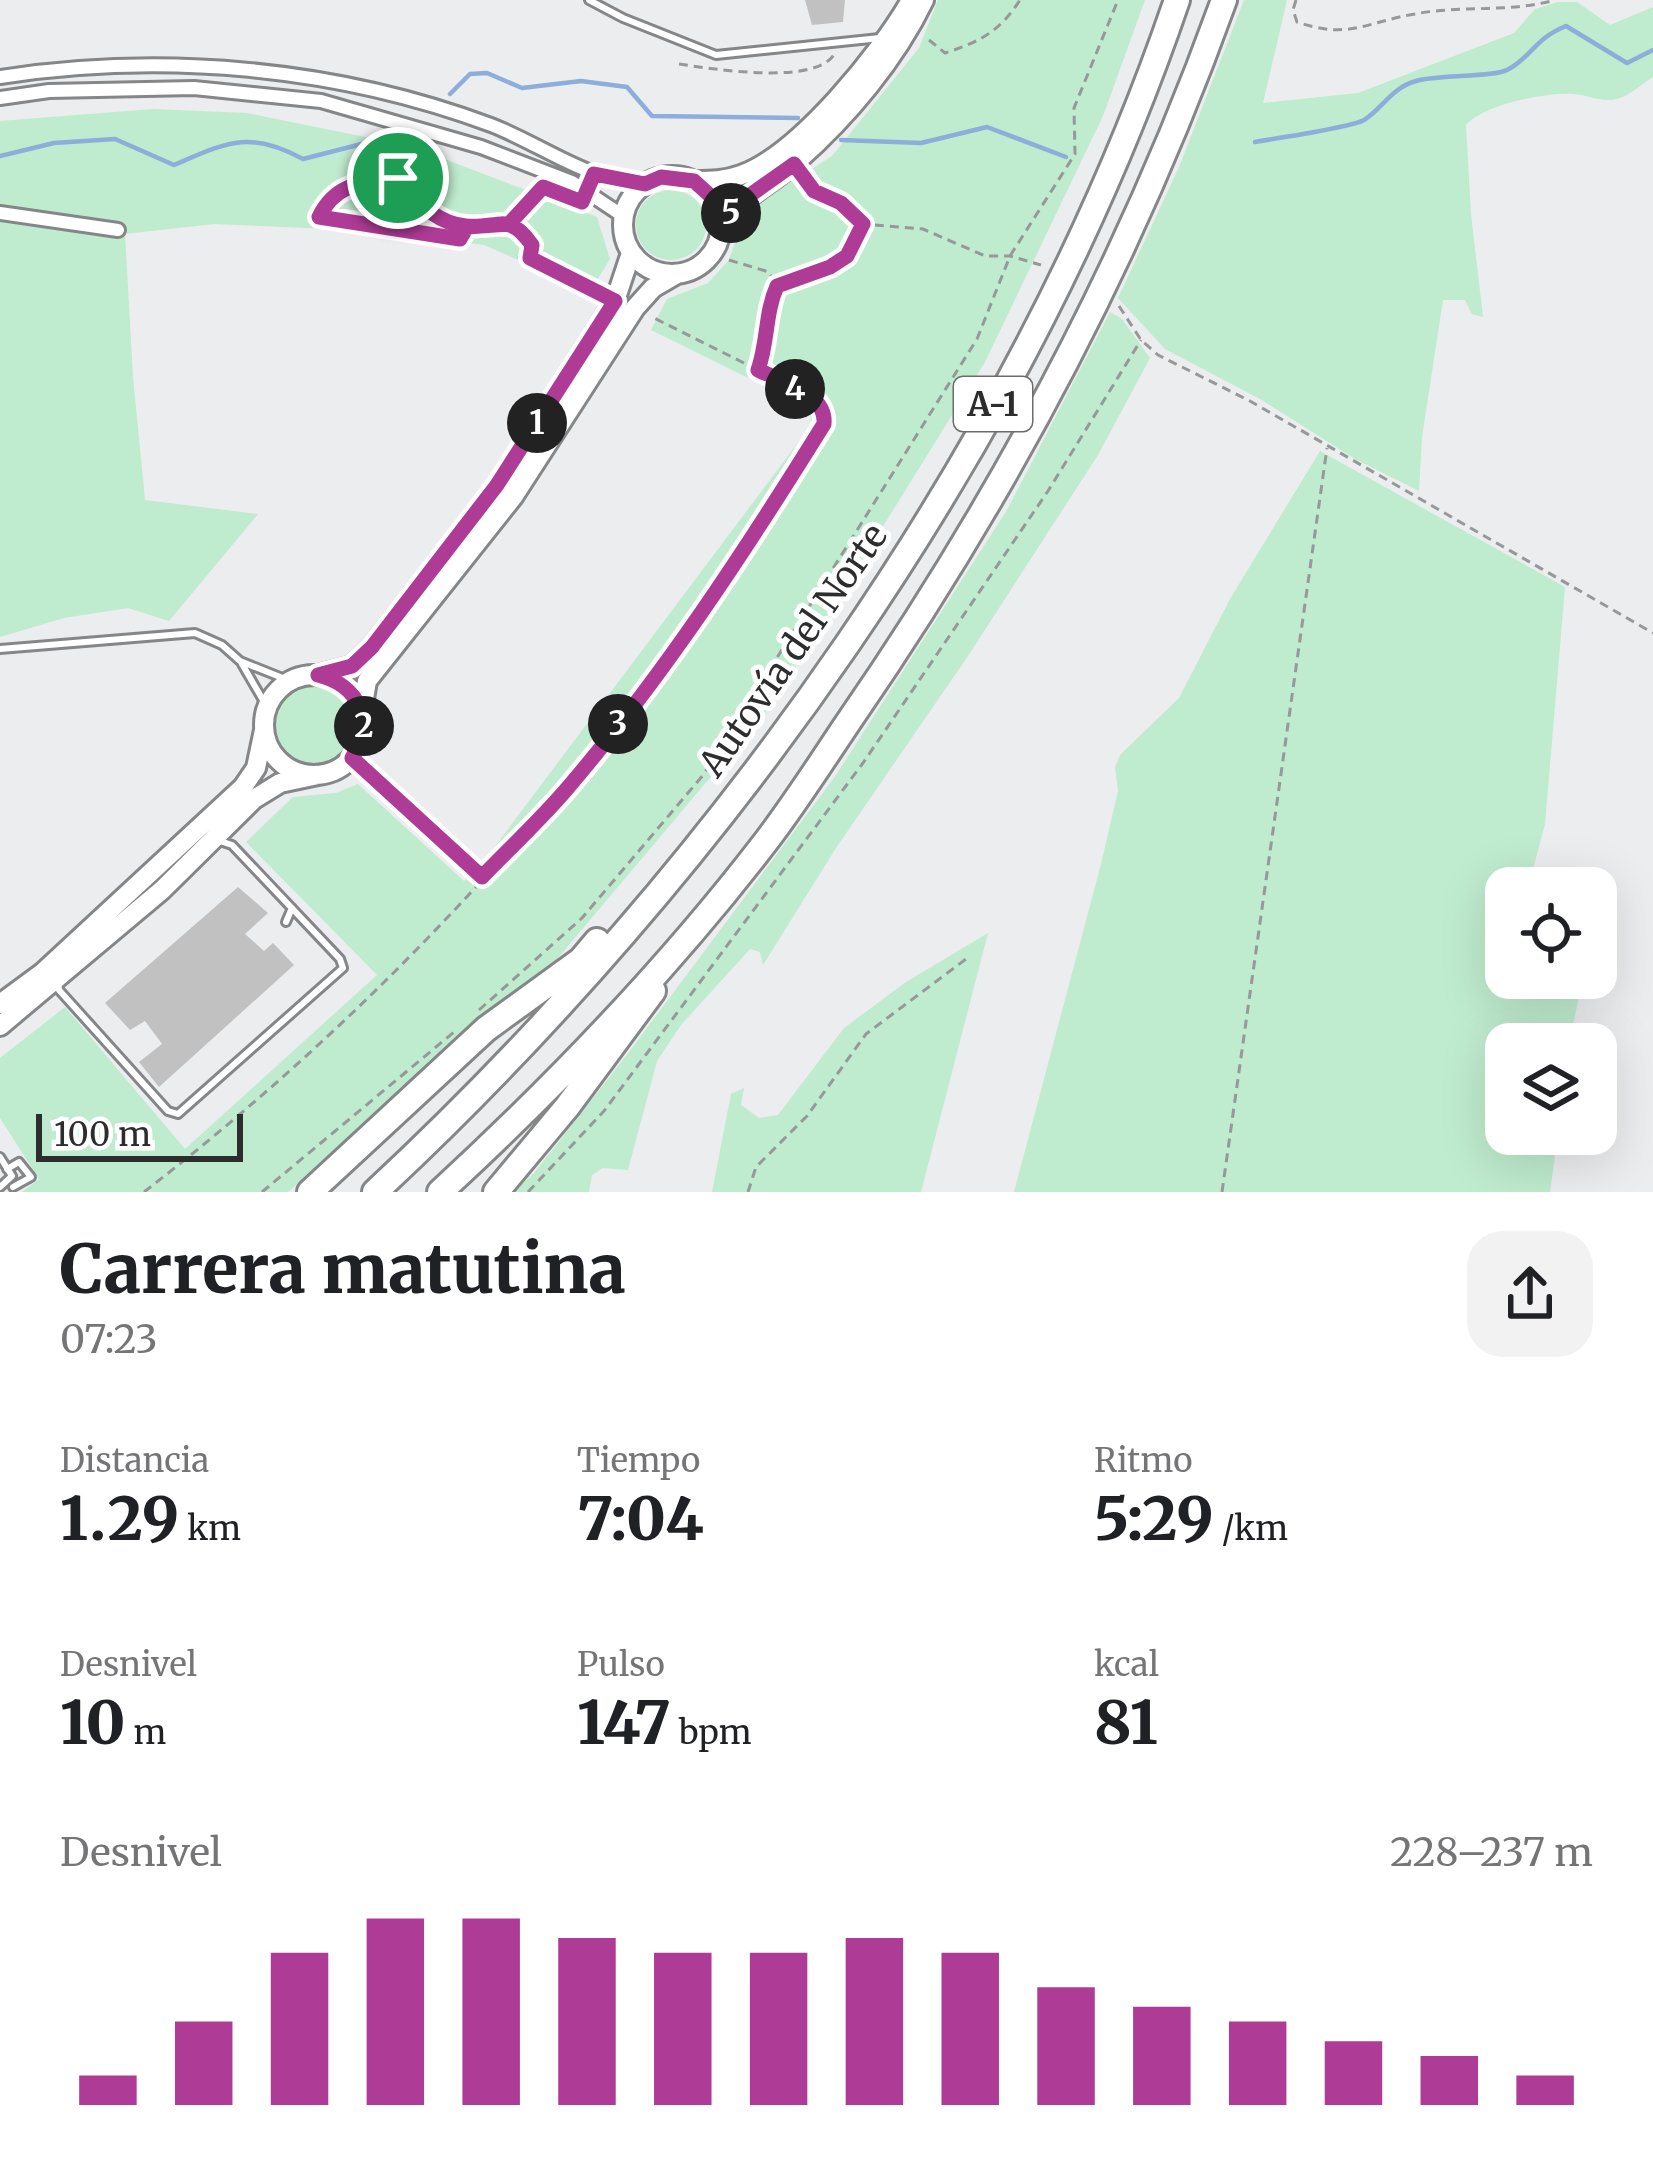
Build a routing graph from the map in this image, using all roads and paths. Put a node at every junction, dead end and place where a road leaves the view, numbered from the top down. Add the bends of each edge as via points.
1 (589, 0) edge
2 (911, 0) edge
3 (924, 0) edge
4 (1020, 0) edge
5 (1118, 0) edge
6 (1177, 0) edge
7 (1224, 0) edge
8 (1296, 0) edge
9 (1555, 0) edge
10 (890, 37) junction
11 (929, 40) dead end
12 (836, 43) junction
13 (680, 64) dead end
14 (0, 77) edge
15 (0, 98) edge
16 (429, 132) junction
17 (794, 164) junction
18 (398, 178) junction
19 (694, 181) junction
20 (645, 184) junction
21 (586, 189) junction
22 (0, 212) edge
23 (623, 216) junction
24 (509, 224) junction
25 (863, 224) junction
26 (467, 227) junction
27 (721, 229) junction
28 (118, 230) dead end
29 (631, 254) junction
30 (1010, 256) junction
31 (729, 260) dead end
32 (1041, 265) dead end
33 (677, 274) junction
34 (777, 286) junction
35 (615, 301) junction
36 (1119, 306) dead end
37 (635, 308) junction
38 (1141, 340) junction
39 (758, 370) junction
40 (1328, 448) junction
41 (1653, 633) edge
42 (0, 649) edge
43 (240, 661) junction
44 (318, 675) junction
45 (290, 681) junction
46 (267, 707) junction
47 (362, 711) junction
48 (264, 730) junction
49 (352, 758) junction
50 (318, 775) junction
51 (736, 797) junction
52 (213, 839) junction
53 (482, 877) junction
54 (292, 908) junction
55 (304, 920) junction
56 (669, 958) junction
57 (966, 959) dead end
58 (58, 982) junction
59 (0, 1004) edge
60 (479, 1009) dead end
61 (463, 1024) dead end
62 (0, 1027) edge
63 (0, 1157) edge
64 (8, 1169) junction
65 (0, 1187) edge
66 (13, 1187) dead end
67 (144, 1192) edge
68 (262, 1192) edge
69 (310, 1192) edge
70 (375, 1192) edge
71 (440, 1192) edge
72 (496, 1192) edge
73 (528, 1192) edge
74 (748, 1192) edge
75 (1222, 1192) edge

1 - 12 lane via 716,55
2 - 10 street
3 - 17 street via 905,40
4 - 11 path via 978,43 945,52
5 - 30 path via 1074,108 1076,154
6 - 51 highway, Autovía del Norte / A-1 via 1112,170 963,460 851,642
7 - 56 highway, A-1 via 1152,186 1007,476 767,840
8 - 9 path via 1297,22 1338,33 1416,14
10 - 12 lane
10 - 19 street via 797,137 746,174
12 - 13 path via 836,55 816,69
14 - 20 street via 195,66 271,72 379,90 492,126 594,174
15 - 16 street via 194,88 321,101
16 - 18 path via 406,177
16 - 21 street
17 - 25 path via 814,191
17 - 27 street via 736,205
18 - 26 path via 430,213
18 - 26 path via 344,186 319,217 460,239
19 - 20 street via 661,177
19 - 27 street via 715,200
20 - 23 street
21 - 23 street
21 - 24 path via 582,202 543,187
22 - 28 street
23 - 29 street
24 - 26 path
24 - 35 path via 532,245 530,258
25 - 30 path via 923,229 985,256
25 - 34 path via 847,256
27 - 33 street via 702,264
29 - 33 street via 656,272
29 - 35 street
30 - 32 path
30 - 60 path via 977,339 704,774 582,918
31 - 34 path via 769,272
33 - 37 street
34 - 39 path
35 - 44 street via 497,485 372,647 352,666
36 - 38 path
37 - 39 path
37 - 47 street via 513,497 367,682
38 - 40 path
38 - 73 path via 850,781 604,1111
39 - 53 path via 818,400 824,424 644,691 564,792
40 - 41 path
40 - 75 path
42 - 43 lane via 196,633
43 - 45 lane
43 - 46 lane
44 - 45 street
44 - 47 street via 346,686
45 - 46 street
46 - 48 street
47 - 49 street via 363,736
48 - 50 street via 276,758
48 - 59 street via 243,787
49 - 50 street
49 - 53 path
50 - 52 street via 280,783
51 - 69 highway via 673,854 581,960 486,1029
51 - 70 highway, Autovía del Norte / A-1 via 588,976
52 - 54 lane via 232,845
52 - 58 street
53 - 67 path via 352,1018
54 - 55 lane
54 - 55 lane via 289,924
55 - 58 lane via 343,968 178,1114
56 - 71 highway, A-1
56 - 72 highway via 646,1005
57 - 74 path via 866,1034 807,1116 756,1167
58 - 62 street
61 - 68 path
63 - 64 lane
64 - 65 lane via 12,1176
64 - 66 lane via 19,1162 31,1178

